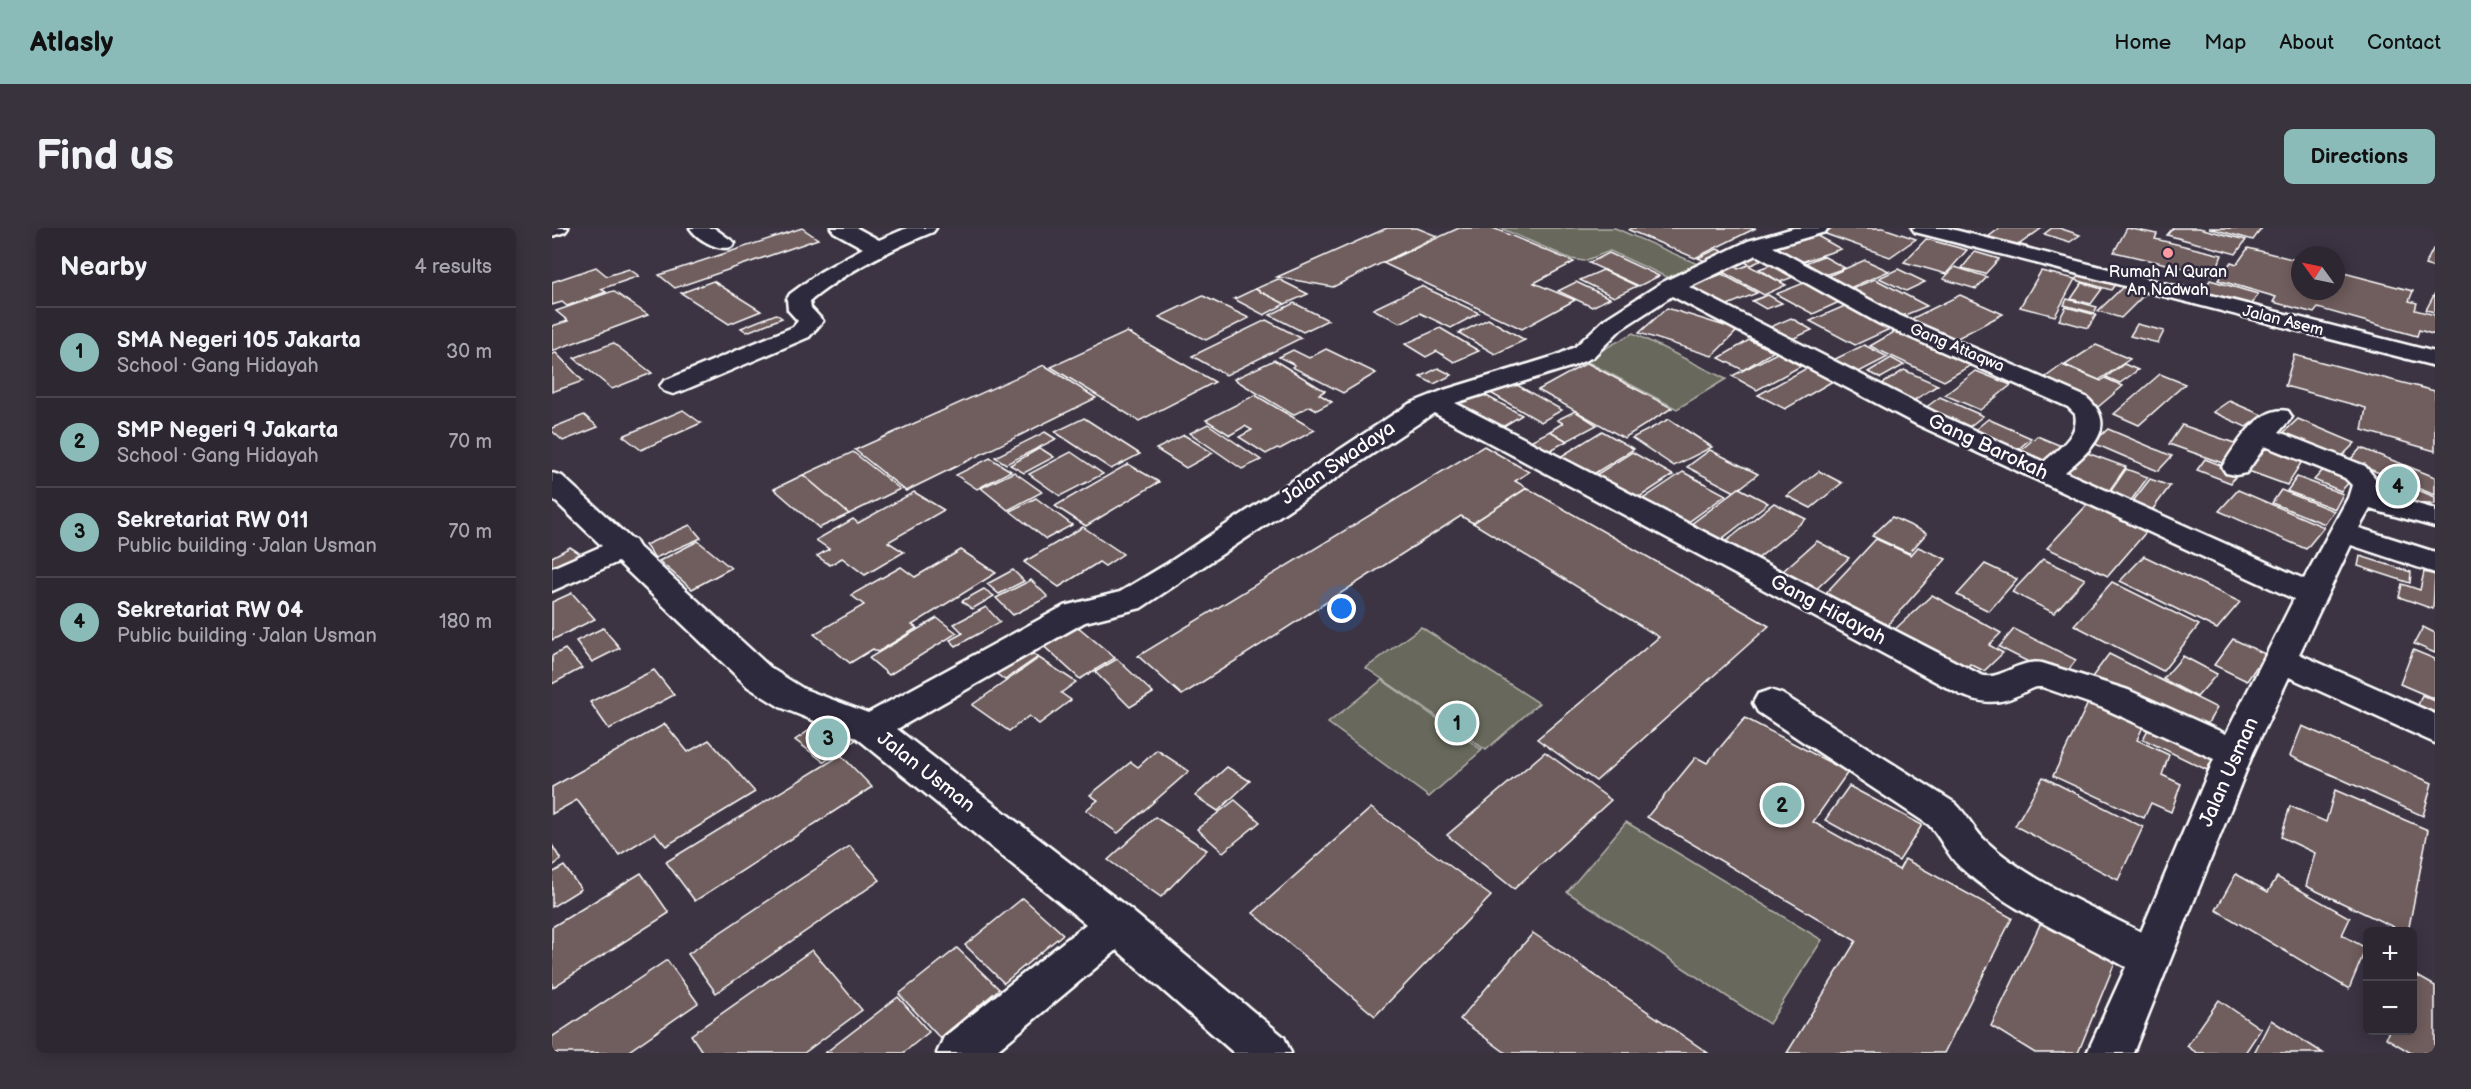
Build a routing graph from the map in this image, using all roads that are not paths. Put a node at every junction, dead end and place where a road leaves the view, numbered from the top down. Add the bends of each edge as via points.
1 (558, 228) edge
2 (700, 228) edge
3 (841, 228) edge
4 (926, 228) edge
5 (1818, 228) edge
6 (1922, 228) edge
7 (552, 230) edge
8 (724, 243) dead end
9 (1756, 246) junction
10 (877, 247) junction
11 (1671, 287) junction
12 (2435, 359) edge
13 (672, 386) dead end
14 (1433, 402) junction
15 (2279, 417) dead end
16 (2259, 434) junction
17 (2236, 467) dead end
18 (2048, 474) junction
19 (552, 482) edge
20 (2364, 491) junction
21 (2435, 518) edge
22 (2342, 532) junction
23 (624, 548) junction
24 (2435, 563) edge
25 (552, 581) edge
26 (2311, 594) junction
27 (2281, 660) junction
28 (1770, 703) dead end
29 (870, 728) junction
30 (2435, 729) edge
31 (2235, 753) junction
32 (1117, 924) junction
33 (2151, 959) junction
34 (1251, 1048) edge
35 (960, 1053) edge
36 (2110, 1053) edge

1 - 7 street
2 - 8 street
3 - 10 street
4 - 10 street
5 - 9 street, Jalan Swadaya
6 - 12 street, Jalan Asem
9 - 11 street, Jalan Swadaya
9 - 18 street, Gang Attaqwa via 1888,319 2077,402 2088,413 2090,424 2082,441
10 - 13 street via 820,280 798,299 800,310 811,321 801,332
11 - 14 street, Jalan Swadaya via 1613,324 1584,352 1542,370
11 - 18 street, Gang Barokah via 1925,418
14 - 29 street, Jalan Swadaya via 1130,600 1075,614
14 - 31 street, Gang Hidayah via 1969,684 1998,690 2019,676 2042,675 2110,698
15 - 16 street
16 - 17 street
16 - 20 street via 2355,472
18 - 26 street, Gang Barokah
19 - 23 street, Jalan Usman
20 - 21 street
20 - 22 street, Jalan Usman
22 - 24 street
22 - 26 street, Jalan Usman
23 - 25 street
23 - 29 street, Jalan Usman via 760,678 792,698
26 - 27 street, Jalan Usman
27 - 30 street
27 - 31 street, Jalan Usman
28 - 33 street via 1942,814 1970,852 2001,878
29 - 32 street, Jalan Usman
31 - 33 street, Jalan Usman
32 - 34 street, Jalan Usman
32 - 35 street
33 - 36 street, Jalan Usman

